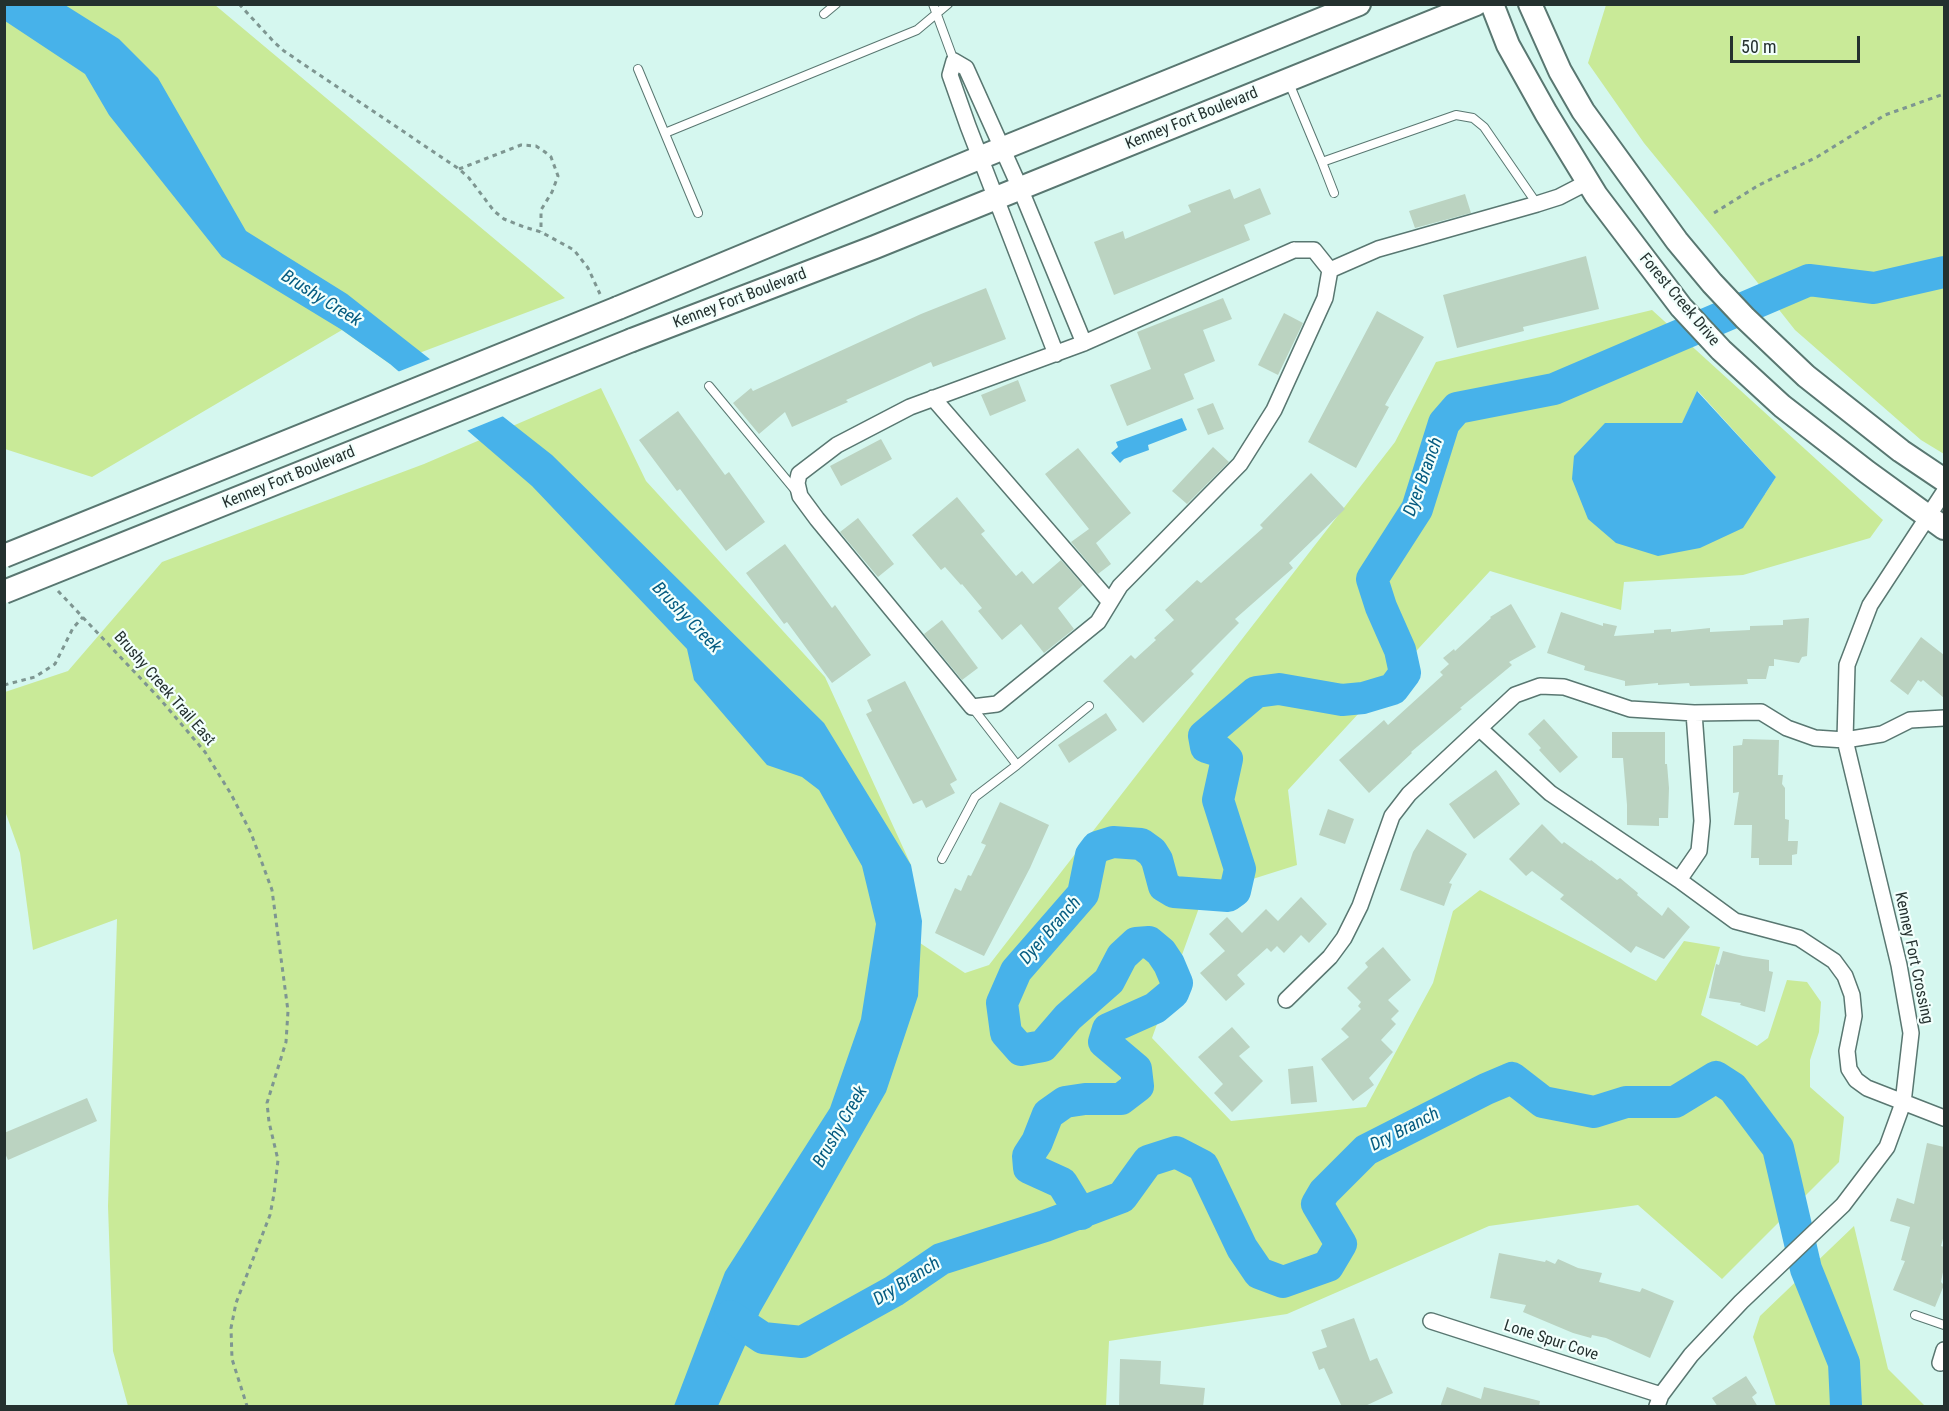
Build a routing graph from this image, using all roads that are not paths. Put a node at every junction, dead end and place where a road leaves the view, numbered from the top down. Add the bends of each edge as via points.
1 (836, 4) edge
2 (933, 4) edge
3 (948, 4) edge
4 (1359, 4) edge
5 (1476, 4) edge
6 (1492, 4) edge
7 (1530, 4) edge
8 (937, 13) junction
9 (824, 14) dead end
10 (954, 61) junction
11 (638, 69) dead end
12 (1288, 81) junction
13 (665, 133) junction
14 (1002, 149) junction
15 (979, 158) junction
16 (1322, 162) junction
17 (1588, 182) junction
18 (1020, 188) junction
19 (1334, 193) dead end
20 (994, 199) junction
21 (1538, 204) junction
22 (698, 213) dead end
23 (1330, 270) junction
24 (1084, 343) junction
25 (1056, 354) junction
26 (709, 386) dead end
27 (933, 398) junction
28 (1944, 480) edge
29 (1944, 492) edge
30 (800, 496) junction
31 (1936, 522) edge
32 (4, 556) edge
33 (4, 592) edge
34 (1110, 603) junction
35 (1089, 706) dead end
36 (972, 707) junction
37 (1694, 713) junction
38 (1944, 718) edge
39 (1480, 729) junction
40 (1845, 740) junction
41 (1017, 765) junction
42 (942, 859) dead end
43 (1679, 880) junction
44 (1286, 1000) dead end
45 (1903, 1103) junction
46 (1944, 1118) edge
47 (1915, 1315) dead end
48 (1431, 1322) dead end
49 (1944, 1325) edge
50 (1659, 1401) edge

1 - 9 lane
2 - 8 lane
3 - 8 lane
4 - 14 main road, Kenney Fort Boulevard
5 - 12 main road, Kenney Fort Boulevard
6 - 17 main road, Forest Creek Drive via 1508,45
7 - 28 main road via 1583,111 1677,242 1712,283 1806,376
8 - 10 lane
8 - 13 lane via 917,30
10 - 14 street via 966,68
10 - 15 street via 950,75
11 - 13 lane
12 - 16 lane
12 - 18 main road, Kenney Fort Boulevard
13 - 22 lane
14 - 15 main road, Kenney Fort Boulevard
14 - 18 street
15 - 20 street
15 - 32 main road, Kenney Fort Boulevard, bridge
16 - 19 lane
16 - 21 lane via 1455,115 1464,116 1484,127
17 - 21 street
17 - 31 main road, Forest Creek Drive via 1681,307 1721,350 1782,406
18 - 20 main road, Kenney Fort Boulevard
18 - 24 street
20 - 25 street
20 - 33 main road, Kenney Fort Boulevard, bridge
21 - 23 street via 1378,249
23 - 24 street via 1314,250 1294,250
23 - 34 street via 1325,298 1274,410 1240,464 1120,586
24 - 25 street
25 - 27 street
26 - 30 lane
27 - 30 street via 837,445 799,474
27 - 34 street
29 - 31 street, Kenney Fort Crossing
30 - 36 street
31 - 40 street, Kenney Fort Crossing via 1870,605 1847,665
34 - 36 street via 1098,622 997,704
35 - 41 lane
36 - 41 lane
37 - 39 street via 1630,709 1564,687 1540,686 1515,695
37 - 40 street via 1761,712 1787,728 1815,738
37 - 43 street via 1700,851
38 - 40 street via 1910,720 1882,734
39 - 43 street via 1550,793
39 - 44 street via 1408,794 1392,816 1360,906 1344,938
40 - 45 street, Kenney Fort Crossing via 1899,965 1911,1033
41 - 42 lane via 975,797
43 - 45 street via 1735,921 1799,938 1834,961 1852,995 1849,1069 1867,1088
45 - 46 street
45 - 50 street, Kenney Fort Crossing via 1887,1147 1843,1205 1691,1354
47 - 49 lane
48 - 50 street, Lone Spur Cove

